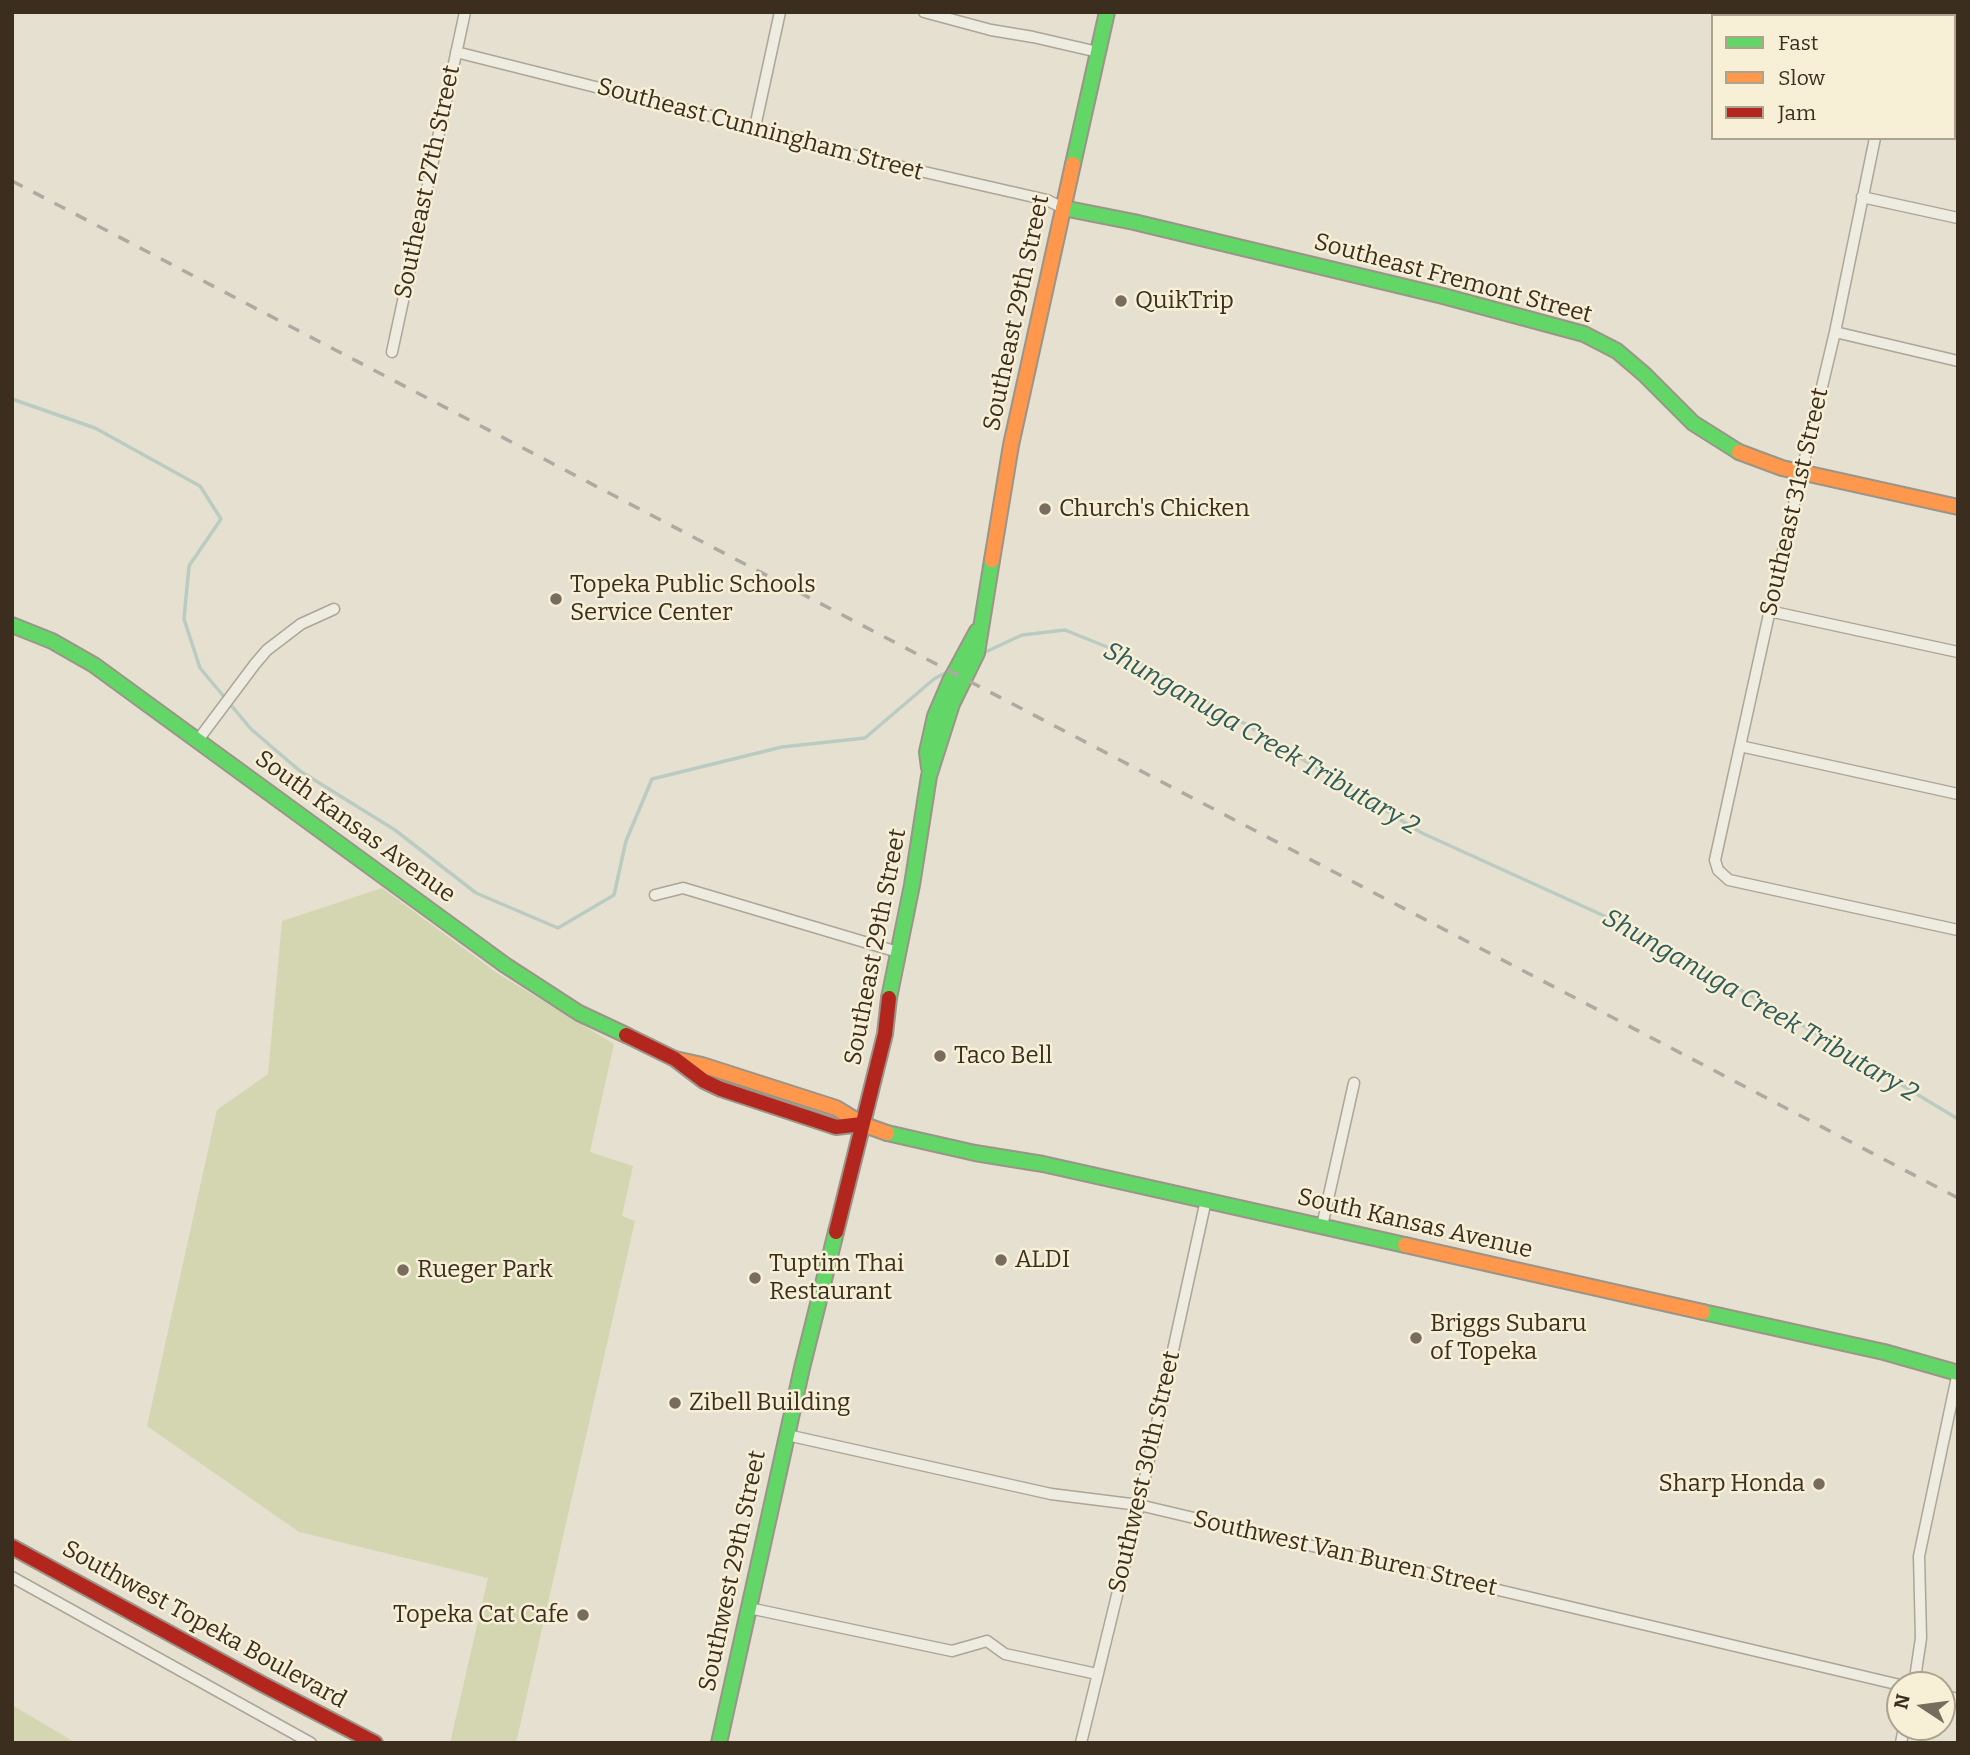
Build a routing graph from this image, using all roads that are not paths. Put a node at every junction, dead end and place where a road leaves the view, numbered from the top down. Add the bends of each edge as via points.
1 (465, 12) edge
2 (780, 12) edge
3 (924, 12) edge
4 (1107, 12) edge
5 (456, 52) junction
6 (1098, 52) junction
7 (755, 127) junction
8 (1875, 140) edge
9 (1862, 197) junction
10 (1063, 208) junction
11 (1958, 218) edge
12 (1835, 332) junction
13 (392, 352) dead end
14 (1958, 361) edge
15 (1801, 472) junction
16 (1958, 507) edge
17 (334, 609) dead end
18 (1769, 611) junction
19 (12, 625) edge
20 (1958, 652) edge
21 (198, 740) junction
22 (1740, 746) junction
23 (1958, 794) edge
24 (654, 895) dead end
25 (1958, 930) edge
26 (898, 952) junction
27 (1354, 1083) dead end
28 (862, 1124) junction
29 (1206, 1200) junction
30 (1322, 1226) junction
31 (1958, 1373) edge
32 (787, 1435) junction
33 (1139, 1506) junction
34 (12, 1546) edge
35 (12, 1577) edge
36 (749, 1608) junction
37 (1916, 1671) edge
38 (1097, 1674) junction
39 (1886, 1682) edge
40 (311, 1743) edge
41 (375, 1743) edge
42 (719, 1743) edge
43 (1081, 1743) edge

1 - 5 street, Southeast 27th Street
2 - 7 street
3 - 6 street
4 - 6 main road, Southeast 29th Street
5 - 7 street, Southeast Cunningham Street
5 - 13 street, Southeast 27th Street
6 - 10 main road, Southeast 29th Street
7 - 10 street, Southeast Cunningham Street via 863,158 1047,200
8 - 9 street, Southeast 31st Street
9 - 11 street
9 - 12 street, Southeast 31st Street
10 - 15 main road, Southeast Fremont Street via 1443,296 1584,334 1617,351 1712,437 1763,462
10 - 26 main road, Southeast 29th Street via 1011,445 977,653 951,704 929,776
12 - 14 street
12 - 15 street, Southeast 31st Street
15 - 16 main road, Southeast Fremont Street
15 - 18 street, Southeast 31st Street
17 - 21 street via 282,637 255,664
18 - 20 street
18 - 22 street, Southeast 31st Street
19 - 21 main road, South Kansas Avenue via 71,650
21 - 28 main road, South Kansas Avenue via 546,992 674,1059 836,1108
22 - 23 street
22 - 25 street, Southeast 31st Street via 1716,853 1716,866 1723,877
24 - 26 street via 684,888
26 - 28 main road, Southeast 29th Street via 885,1035
27 - 30 street
28 - 29 main road, South Kansas Avenue via 975,1153
28 - 32 main road, Southwest 29th Street
29 - 30 main road, South Kansas Avenue
29 - 33 street, Southwest 30th Street
30 - 31 main road, South Kansas Avenue via 1884,1352
31 - 37 street via 1919,1556 1921,1638
32 - 33 street, Southwest Van Buren Street via 1051,1494
32 - 36 main road, Southwest 29th Street
33 - 38 street, Southwest 30th Street
33 - 39 street, Southwest Van Buren Street
34 - 41 main road, Southwest Topeka Boulevard
35 - 40 street
36 - 38 street via 952,1651 987,1641 1005,1654
36 - 42 main road, Southwest 29th Street
38 - 43 street, Southwest 30th Street

